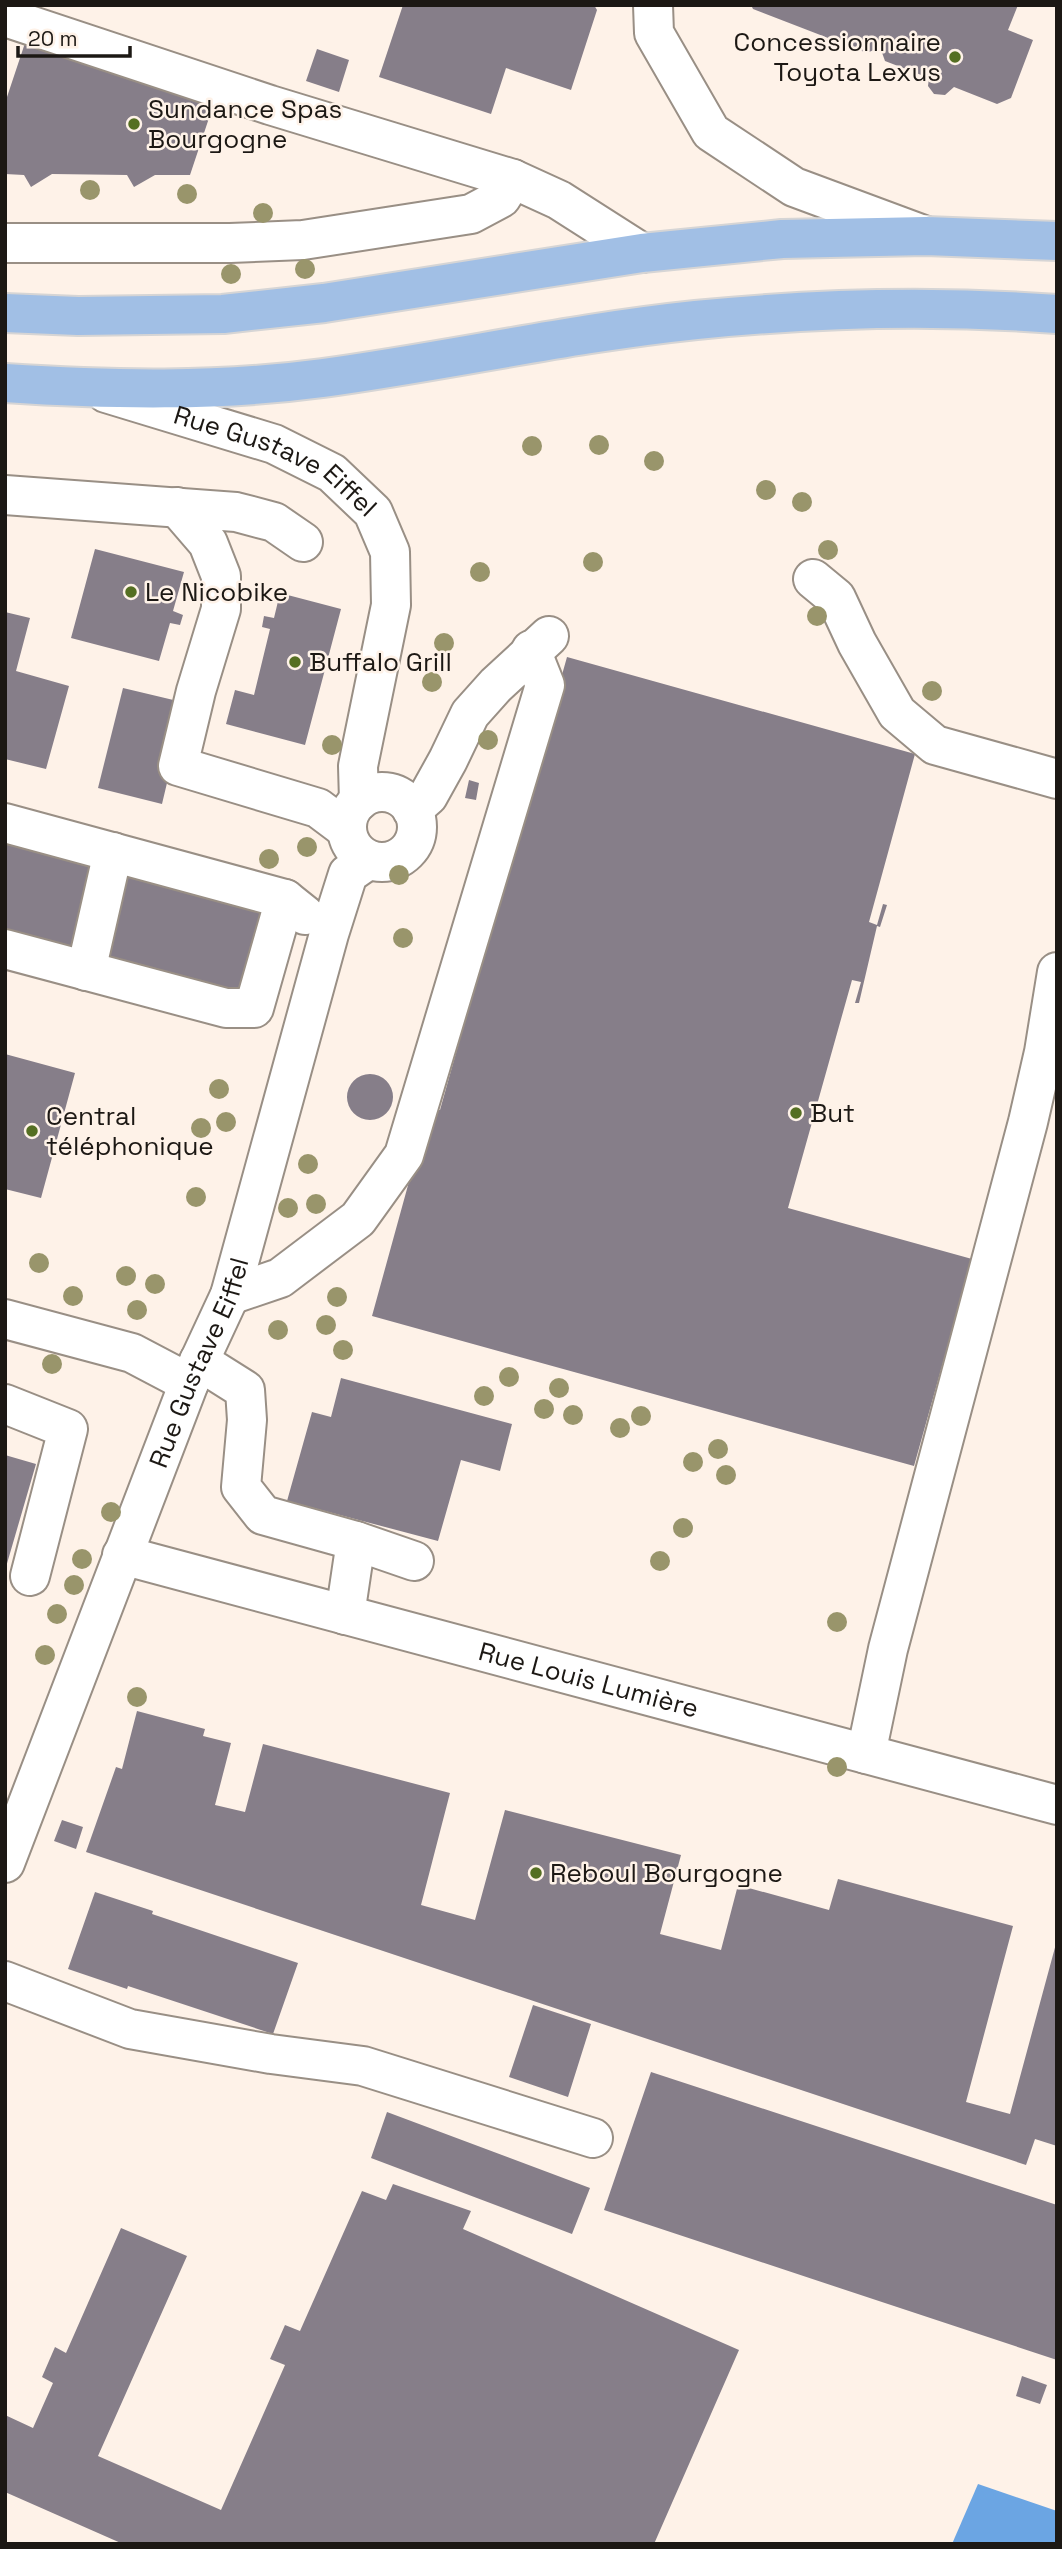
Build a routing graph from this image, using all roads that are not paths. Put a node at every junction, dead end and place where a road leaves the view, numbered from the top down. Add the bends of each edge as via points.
1 (653, 5) edge
2 (7, 22) edge
3 (513, 179) junction
4 (926, 236) junction
5 (1057, 240) edge
6 (5, 243) edge
7 (642, 253) junction
8 (5, 313) edge
9 (1057, 314) edge
10 (5, 383) edge
11 (90, 388) junction
12 (5, 495) edge
13 (177, 507) junction
14 (303, 542) dead end
15 (813, 579) dead end
16 (1057, 779) edge
17 (412, 810) junction
18 (353, 815) junction
19 (5, 824) edge
20 (113, 852) junction
21 (368, 860) junction
22 (285, 899) junction
23 (329, 934) junction
24 (5, 949) edge
25 (86, 971) junction
26 (1057, 972) edge
27 (1050, 1059) edge
28 (230, 1295) junction
29 (5, 1319) edge
30 (194, 1372) junction
31 (5, 1404) edge
32 (356, 1541) junction
33 (122, 1555) junction
34 (414, 1561) dead end
35 (30, 1576) dead end
36 (345, 1615) junction
37 (866, 1754) junction
38 (1057, 1805) edge
39 (5, 1863) edge
40 (5, 1981) edge
41 (593, 2138) dead end

1 - 4 street via 654,33 711,132 794,187
2 - 3 street
3 - 6 street via 500,198 471,214 303,240
3 - 7 street via 559,200
4 - 5 main road
4 - 7 main road via 782,239
7 - 8 main road via 324,303 223,314
9 - 11 main road via 816,310 614,330 323,378 223,387
10 - 11 main road
11 - 18 street, Rue Gustave Eiffel via 274,444 332,473 373,512 390,552 391,605 358,766
12 - 13 street
13 - 14 street via 236,512 274,522
13 - 18 street via 208,543 221,576 221,609 178,766
15 - 16 street via 836,598 897,713 934,745
17 - 18 street via 388,793 373,794
17 - 21 street via 417,826 413,844 402,857 385,863
17 - 28 street via 428,796 470,714 540,643 545,685 404,1155 358,1219 280,1278
18 - 21 street via 349,841
19 - 20 street
20 - 22 street
20 - 25 street
21 - 23 street, Rue Gustave Eiffel via 348,874
22 - 23 street
22 - 25 street via 254,1008 226,1009
23 - 28 street, Rue Gustave Eiffel
24 - 25 street
26 - 27 street
27 - 37 street via 1028,1122 888,1648
28 - 30 street, Rue Gustave Eiffel
29 - 30 street
30 - 32 street via 245,1390 241,1487 263,1515
30 - 33 street, Rue Gustave Eiffel
31 - 35 street via 68,1429
32 - 34 street
32 - 36 street
33 - 36 street, Rue Louis Lumière
33 - 39 street, Rue Gustave Eiffel
36 - 37 street, Rue Louis Lumière
37 - 38 street, Rue Louis Lumière
40 - 41 street via 130,2029 363,2066

